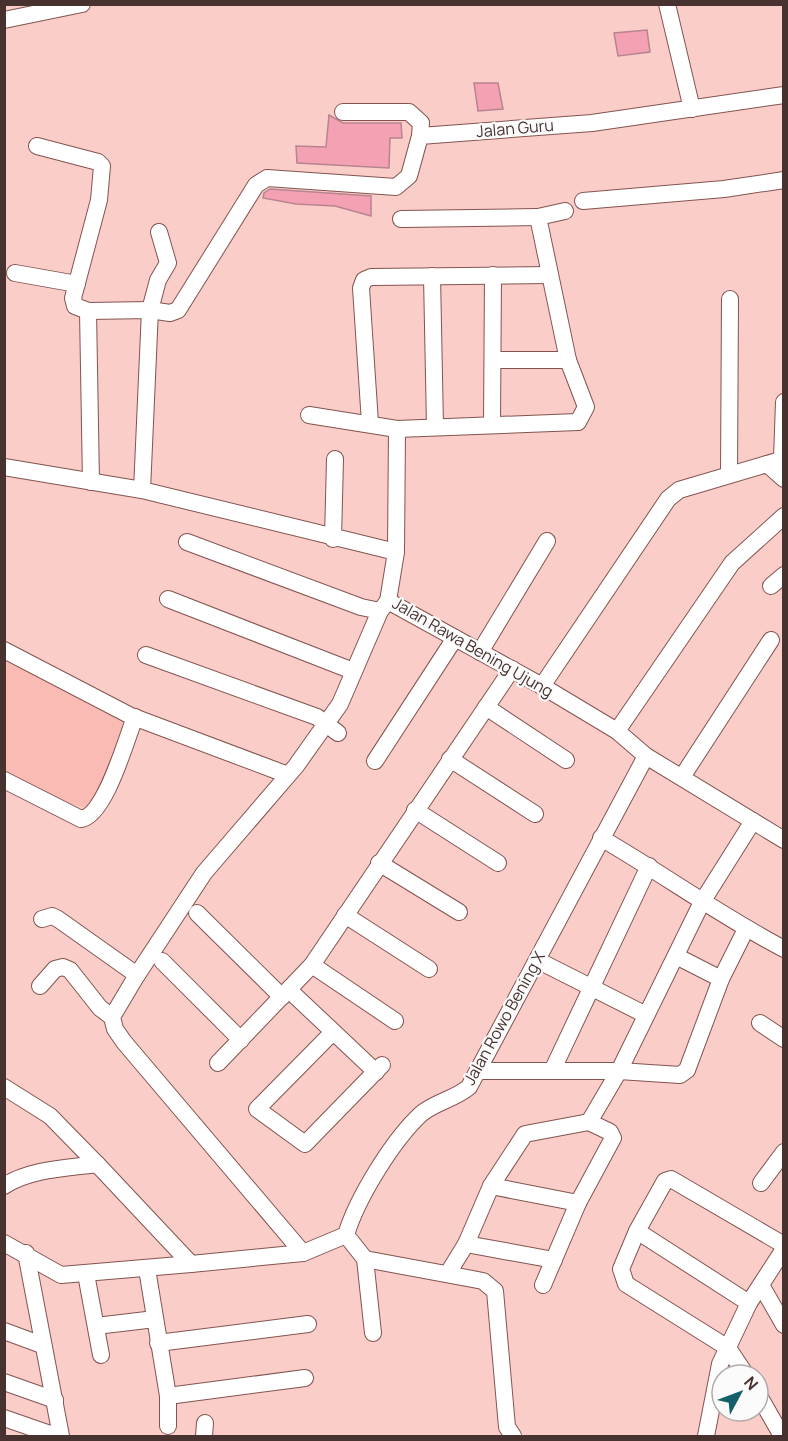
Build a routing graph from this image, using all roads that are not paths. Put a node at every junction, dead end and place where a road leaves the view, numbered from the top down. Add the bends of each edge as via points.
1 (82, 4) edge
2 (667, 4) edge
3 (4, 20) edge
4 (783, 95) edge
5 (692, 109) junction
6 (343, 112) dead end
7 (420, 136) junction
8 (37, 146) dead end
9 (783, 180) edge
10 (583, 201) dead end
11 (565, 211) dead end
12 (538, 217) junction
13 (401, 219) dead end
14 (159, 232) dead end
15 (15, 273) dead end
16 (493, 275) junction
17 (550, 275) junction
18 (432, 276) junction
19 (77, 284) junction
20 (730, 299) dead end
21 (150, 310) junction
22 (88, 311) junction
23 (493, 360) junction
24 (568, 360) junction
25 (783, 402) edge
26 (309, 415) dead end
27 (370, 423) junction
28 (492, 423) junction
29 (435, 426) junction
30 (397, 429) junction
31 (335, 459) dead end
32 (778, 461) edge
33 (4, 467) edge
34 (729, 475) junction
35 (783, 479) edge
36 (91, 482) junction
37 (142, 490) junction
38 (783, 516) edge
39 (333, 539) junction
40 (548, 540) dead end
41 (187, 542) dead end
42 (396, 552) junction
43 (168, 599) dead end
44 (384, 606) junction
45 (455, 638) junction
46 (771, 640) dead end
47 (4, 650) edge
48 (480, 652) junction
49 (146, 655) dead end
50 (512, 669) junction
51 (353, 670) junction
52 (542, 686) junction
53 (486, 707) junction
54 (135, 717) junction
55 (333, 728) junction
56 (617, 731) junction
57 (646, 756) junction
58 (450, 759) junction
59 (566, 760) dead end
60 (375, 761) dead end
61 (288, 775) junction
62 (682, 777) junction
63 (4, 780) edge
64 (415, 810) junction
65 (535, 814) dead end
66 (753, 820) junction
67 (602, 838) junction
68 (783, 840) edge
69 (379, 863) junction
70 (498, 863) dead end
71 (649, 866) junction
72 (702, 902) junction
73 (459, 912) dead end
74 (197, 913) dead end
75 (345, 915) junction
76 (42, 919) dead end
77 (746, 929) junction
78 (783, 949) edge
79 (676, 956) junction
80 (537, 960) junction
81 (162, 961) dead end
82 (312, 965) junction
83 (429, 969) dead end
84 (137, 975) junction
85 (721, 979) junction
86 (40, 986) dead end
87 (592, 987) junction
88 (285, 993) junction
89 (646, 1015) junction
90 (112, 1017) junction
91 (396, 1021) dead end
92 (760, 1023) dead end
93 (333, 1032) junction
94 (783, 1039) edge
95 (241, 1040) junction
96 (218, 1063) dead end
97 (479, 1071) junction
98 (552, 1071) junction
99 (620, 1071) junction
100 (4, 1087) edge
101 (589, 1122) junction
102 (783, 1152) edge
103 (97, 1164) junction
104 (761, 1183) dead end
105 (4, 1186) edge
106 (491, 1186) junction
107 (578, 1203) junction
108 (637, 1231) junction
109 (346, 1235) junction
110 (4, 1243) edge
111 (466, 1244) junction
112 (783, 1247) edge
113 (26, 1253) junction
114 (303, 1253) junction
115 (365, 1259) junction
116 (554, 1260) junction
117 (190, 1264) junction
118 (147, 1269) junction
119 (450, 1270) dead end
120 (86, 1274) junction
121 (61, 1275) junction
122 (32, 1283) junction
123 (543, 1285) dead end
124 (761, 1286) junction
125 (749, 1303) junction
126 (154, 1319) junction
127 (308, 1324) dead end
128 (783, 1325) edge
129 (96, 1326) junction
130 (4, 1331) edge
131 (373, 1333) dead end
132 (158, 1343) junction
133 (42, 1345) junction
134 (729, 1348) junction
135 (101, 1355) dead end
136 (738, 1363) edge
137 (305, 1378) dead end
138 (4, 1382) edge
139 (168, 1396) junction
140 (55, 1400) junction
141 (770, 1416) edge
142 (4, 1418) edge
143 (168, 1426) dead end
144 (56, 1437) edge
145 (61, 1437) edge
146 (513, 1437) edge
147 (706, 1437) edge
148 (782, 1437) edge

1 - 3 street
2 - 5 street
4 - 5 street, Jalan Guru
5 - 7 street, Jalan Guru via 592,123
6 - 7 street via 409,112 421,123
7 - 21 street via 409,176 396,187 280,177 267,178 256,185 178,309 170,314
8 - 19 street via 102,166 99,200
9 - 10 street
11 - 12 street
12 - 13 street
12 - 17 street
14 - 21 street via 168,263 158,280
15 - 19 street
16 - 17 street
16 - 18 street
16 - 23 street
17 - 24 street
18 - 27 street via 364,280 361,288
18 - 29 street
19 - 22 street via 75,306
20 - 34 street
21 - 22 street
21 - 37 street
22 - 36 street
23 - 24 street
23 - 28 street
24 - 28 street via 586,407 578,422
25 - 32 street
26 - 27 street
27 - 30 street
28 - 29 street
29 - 30 street
30 - 42 street, Jalan Rawa Bening Ujung
31 - 39 street
32 - 34 street
32 - 35 street
33 - 36 street
34 - 52 street via 680,490 664,508
36 - 37 street
37 - 39 street
38 - 56 street via 732,563
39 - 42 street
40 - 48 street
41 - 44 street via 360,607
42 - 44 street, Jalan Rawa Bening Ujung
43 - 51 street
44 - 45 street, Jalan Rawa Bening Ujung
44 - 51 street
45 - 48 street, Jalan Rawa Bening Ujung
45 - 60 street
46 - 62 street
47 - 54 street
48 - 50 street, Jalan Rawa Bening Ujung
49 - 55 street
50 - 52 street, Jalan Rawa Bening Ujung
50 - 53 street
51 - 55 street
52 - 56 street, Jalan Rawa Bening Ujung
53 - 58 street
53 - 59 street
54 - 61 street
54 - 63 street via 101,803 87,819
55 - 61 street
56 - 57 street, Jalan Rawa Bening Ujung
57 - 62 street, Jalan Rawa Bening Ujung
57 - 67 street, Jalan Rowo Bening X
58 - 64 street
58 - 65 street
61 - 84 street via 204,873
62 - 66 street, Jalan Rawa Bening Ujung
64 - 69 street
64 - 70 street
66 - 68 street, Jalan Rawa Bening Ujung
66 - 72 street
67 - 71 street
67 - 80 street, Jalan Rowo Bening X
69 - 73 street
69 - 75 street
71 - 72 street
71 - 87 street
72 - 77 street
72 - 79 street
74 - 88 street
75 - 82 street
75 - 83 street
76 - 84 street via 58,919
77 - 78 street
77 - 85 street
79 - 85 street
79 - 89 street
80 - 87 street
80 - 97 street, Jalan Rowo Bening X
81 - 95 street
82 - 88 street
82 - 91 street
84 - 90 street
85 - 99 street via 684,1073
86 - 90 street via 56,969 70,970
87 - 89 street
87 - 98 street
88 - 93 street
88 - 95 street
89 - 99 street
90 - 114 street via 124,1042
92 - 94 street
93 - 93 street via 257,1109 305,1144 379,1069
95 - 96 street
97 - 98 street
97 - 109 street, Jalan Rowo Bening X via 460,1094 429,1108 411,1126 361,1197
98 - 99 street
99 - 101 street
100 - 103 street via 50,1116
101 - 106 street via 525,1134
101 - 107 street via 610,1132 613,1138
102 - 104 street
103 - 105 street via 28,1176
103 - 117 street
106 - 107 street
106 - 111 street
107 - 116 street
108 - 112 street via 665,1181 671,1179
108 - 125 street
108 - 134 street via 621,1269 626,1284
109 - 114 street
109 - 115 street
110 - 113 street
111 - 116 street
111 - 119 street
112 - 124 street
113 - 121 street
113 - 122 street
114 - 117 street
115 - 131 street
115 - 146 street via 483,1281 495,1291 507,1426
116 - 123 street
117 - 118 street
118 - 120 street
118 - 126 street
120 - 121 street
120 - 129 street
121 - 122 street
122 - 133 street
124 - 125 street
124 - 128 street
125 - 134 street
126 - 129 street
126 - 132 street
127 - 132 street
129 - 135 street
130 - 133 street
132 - 139 street
133 - 140 street
134 - 136 street
134 - 147 street via 720,1364
137 - 139 street
138 - 140 street
139 - 143 street
140 - 145 street
141 - 148 street
142 - 144 street

